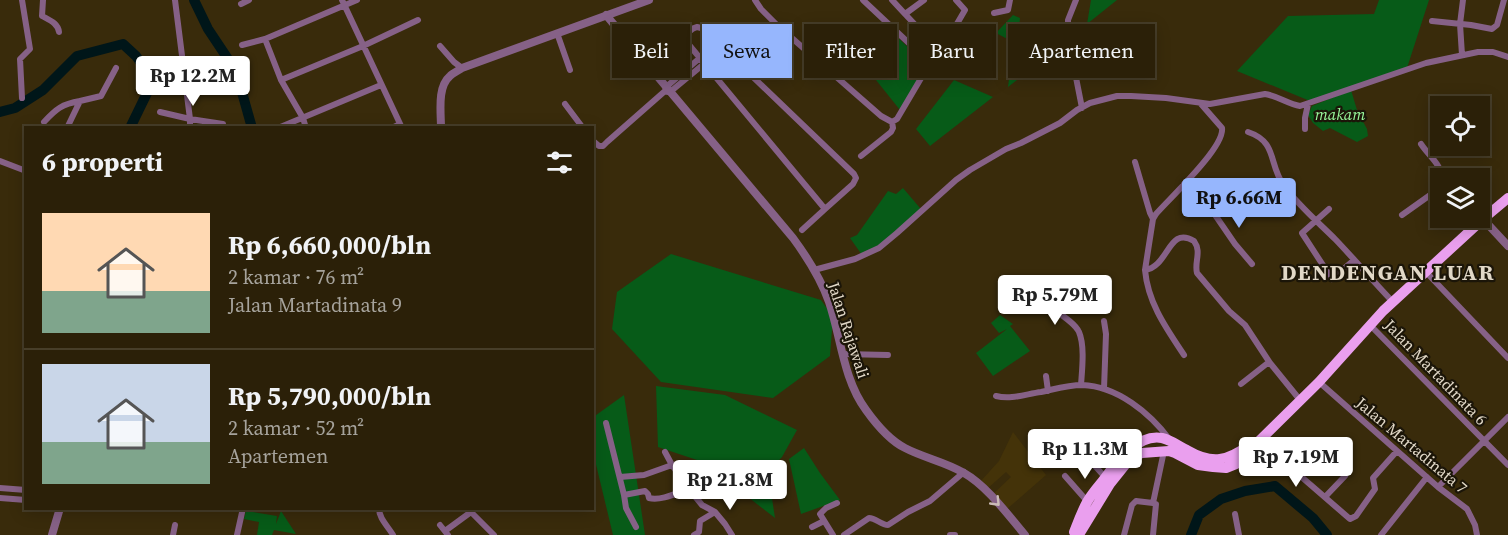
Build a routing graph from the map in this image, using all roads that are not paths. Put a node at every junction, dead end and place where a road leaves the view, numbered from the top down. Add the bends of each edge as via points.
1 (22, 0) edge
2 (43, 0) edge
3 (175, 0) edge
4 (249, 0) edge
5 (357, 0) edge
6 (649, 0) edge
7 (755, 0) edge
8 (863, 0) edge
9 (892, 0) edge
10 (924, 0) edge
11 (957, 0) edge
12 (1010, 0) edge
13 (1076, 0) edge
14 (1463, 0) edge
15 (1504, 0) edge
16 (241, 3) dead end
17 (344, 3) edge
18 (994, 13) dead end
19 (606, 15) junction
20 (905, 15) junction
21 (418, 21) dead end
22 (1432, 21) dead end
23 (914, 24) edge
24 (956, 24) edge
25 (1460, 24) junction
26 (702, 29) edge
27 (59, 32) dead end
28 (557, 33) junction
29 (266, 39) junction
30 (909, 43) edge
31 (242, 45) dead end
32 (363, 46) junction
33 (440, 46) dead end
34 (1462, 55) junction
35 (1508, 57) edge
36 (702, 59) edge
37 (702, 61) edge
38 (116, 68) dead end
39 (462, 68) junction
40 (570, 70) dead end
41 (718, 78) edge
42 (754, 78) edge
43 (921, 78) edge
44 (281, 80) junction
45 (381, 85) junction
46 (667, 90) junction
47 (22, 98) dead end
48 (80, 101) junction
49 (565, 104) dead end
50 (1200, 104) junction
51 (1308, 104) junction
52 (1082, 108) junction
53 (160, 112) dead end
54 (303, 118) junction
55 (190, 119) junction
56 (44, 122) dead end
57 (892, 122) junction
58 (223, 124) dead end
59 (68, 126) edge
60 (190, 126) edge
61 (283, 126) edge
62 (305, 126) edge
63 (401, 126) edge
64 (441, 126) edge
65 (582, 126) edge
66 (1305, 129) dead end
67 (1248, 132) dead end
68 (594, 142) edge
69 (1421, 144) dead end
70 (861, 156) dead end
71 (0, 161) edge
72 (1135, 162) dead end
73 (1439, 168) edge
74 (24, 170) edge
75 (1184, 184) junction
76 (1430, 195) edge
77 (1508, 198) edge
78 (825, 209) junction
79 (1329, 209) dead end
80 (1490, 210) edge
81 (1402, 215) dead end
82 (1153, 219) junction
83 (1316, 221) junction
84 (1468, 228) edge
85 (1486, 228) edge
86 (802, 230) dead end
87 (1508, 246) edge
88 (1354, 260) junction
89 (1252, 264) dead end
90 (814, 270) junction
91 (1145, 270) junction
92 (1425, 271) junction
93 (1392, 301) junction
94 (1046, 304) dead end
95 (1104, 321) dead end
96 (1369, 324) junction
97 (843, 354) junction
98 (888, 355) dead end
99 (1184, 355) dead end
100 (1508, 358) edge
101 (1269, 362) junction
102 (1046, 376) dead end
103 (1318, 382) junction
104 (1241, 384) dead end
105 (1081, 385) junction
106 (1104, 389) junction
107 (1048, 391) junction
108 (996, 396) dead end
109 (1300, 400) junction
110 (1508, 417) edge
111 (606, 423) dead end
112 (1260, 440) junction
113 (1484, 441) junction
114 (1170, 448) junction
115 (1397, 451) junction
116 (665, 452) dead end
117 (1043, 457) dead end
118 (672, 465) junction
119 (1508, 465) edge
120 (964, 472) junction
121 (1065, 476) dead end
122 (1345, 476) dead end
123 (620, 477) junction
124 (1106, 477) junction
125 (1427, 477) junction
126 (1438, 487) junction
127 (0, 488) edge
128 (689, 489) junction
129 (24, 490) edge
130 (624, 495) junction
131 (1325, 497) junction
132 (0, 498) edge
133 (24, 500) edge
134 (1088, 501) junction
135 (837, 502) dead end
136 (1153, 502) junction
137 (59, 510) edge
138 (243, 510) edge
139 (379, 510) edge
140 (715, 512) junction
141 (1235, 514) dead end
142 (824, 521) junction
143 (175, 525) dead end
144 (636, 527) dead end
145 (812, 527) dead end
146 (444, 530) edge
147 (52, 535) edge
148 (173, 535) edge
149 (237, 535) edge
150 (393, 535) edge
151 (494, 535) edge
152 (694, 535) edge
153 (732, 535) edge
154 (833, 535) edge
155 (844, 535) edge
156 (950, 535) edge
157 (955, 535) edge
158 (1025, 535) edge
159 (1074, 535) edge
160 (1124, 535) edge
161 (1153, 535) edge
162 (1239, 535) edge
163 (1381, 535) edge
164 (1477, 535) edge

1 - 47 street via 30,49 20,59
2 - 27 street via 42,16 54,23
3 - 55 street
4 - 16 street
5 - 17 street
6 - 19 street
7 - 57 street via 777,25
8 - 30 street
9 - 20 street
10 - 20 street
11 - 24 street via 964,10
12 - 18 street via 1008,10
13 - 52 street via 1068,20 1068,37
14 - 25 street
15 - 25 street via 1497,25 1492,29
17 - 29 street
17 - 32 street
19 - 28 street
19 - 46 street, Jalan Rajawali
20 - 23 street
21 - 32 street
22 - 25 street
25 - 34 street
26 - 36 street via 694,28 685,37
28 - 39 street
28 - 40 street
29 - 31 street
29 - 44 street
32 - 44 street
32 - 45 street
33 - 39 street
34 - 35 street via 1490,52
34 - 51 street via 1407,68
37 - 46 street
38 - 48 street via 101,96
39 - 64 street via 450,75 441,92
41 - 78 street
42 - 78 street via 854,174 853,184
43 - 57 street
44 - 54 street
45 - 54 street
45 - 63 street
46 - 68 street via 603,146
46 - 90 street, Jalan Rajawali via 793,238
48 - 56 street via 54,110
48 - 59 street
49 - 65 street
50 - 51 street via 1265,94 1296,106
50 - 52 street via 1117,96
50 - 75 street via 1223,132 1213,151
51 - 66 street
52 - 90 street via 970,170 879,248
53 - 55 street
54 - 61 street
54 - 62 street
55 - 58 street
55 - 60 street
57 - 70 street via 891,132
67 - 83 street via 1263,139 1278,177
69 - 73 street
71 - 74 street
72 - 82 street
75 - 82 street
75 - 89 street via 1211,209
76 - 81 street
77 - 80 highway
78 - 86 street
79 - 83 street
82 - 91 street
83 - 88 street
83 - 88 street via 1302,233 1331,278
84 - 92 highway
85 - 87 street
88 - 93 street
90 - 97 street, Jalan Rajawali via 829,302
91 - 99 street via 1153,305
91 - 101 street via 1156,267 1177,239 1185,237 1194,242 1198,251 1197,273 1245,325
92 - 93 highway
92 - 100 street
93 - 96 highway
94 - 105 street via 1079,331
95 - 106 street
96 - 103 highway
96 - 113 street, Jalan Martadinata 6
97 - 98 street
97 - 120 street, Jalan Rajawali via 860,400 879,426 906,449
101 - 104 street
101 - 109 street
102 - 107 street
103 - 109 highway
103 - 115 street, Jalan Martadinata 7
105 - 106 street
105 - 107 street
106 - 114 street via 1157,424
107 - 108 street
109 - 112 highway
110 - 113 street
111 - 123 street
112 - 114 highway via 1220,460
112 - 131 street
113 - 119 street, Jalan Martadinata 6
113 - 126 street
114 - 124 highway via 1165,439 1158,437 1139,443 1120,458
114 - 136 street
114 - 159 highway via 1133,457 1104,493 1080,533
115 - 125 street, Jalan Martadinata 7
115 - 131 street via 1373,478 1373,492 1354,517 1348,518
116 - 118 street
117 - 124 street via 1065,442 1071,447 1076,444
118 - 123 street via 644,475
118 - 128 street
120 - 155 street via 930,501 888,525 869,518
120 -> 158 street, Jalan Rajawali
121 - 134 street
122 - 131 street
123 - 130 street
124 - 134 highway
125 - 126 street, Jalan Martadinata 7
125 - 163 street
126 - 164 street, Jalan Martadinata 7 via 1467,509
127 - 129 street
128 - 130 street via 653,499 645,491
128 - 140 street via 702,506
130 - 144 street
132 - 133 street
134 - 159 highway
135 - 142 street via 821,513
136 - 160 street via 1134,503
136 - 161 street
137 - 147 street
138 - 149 street
139 - 150 street
140 - 152 street via 700,521 699,532
140 - 153 street
141 - 162 street
142 - 145 street
142 - 154 street
143 - 148 street
146 - 151 street via 471,512
156 - 157 street

